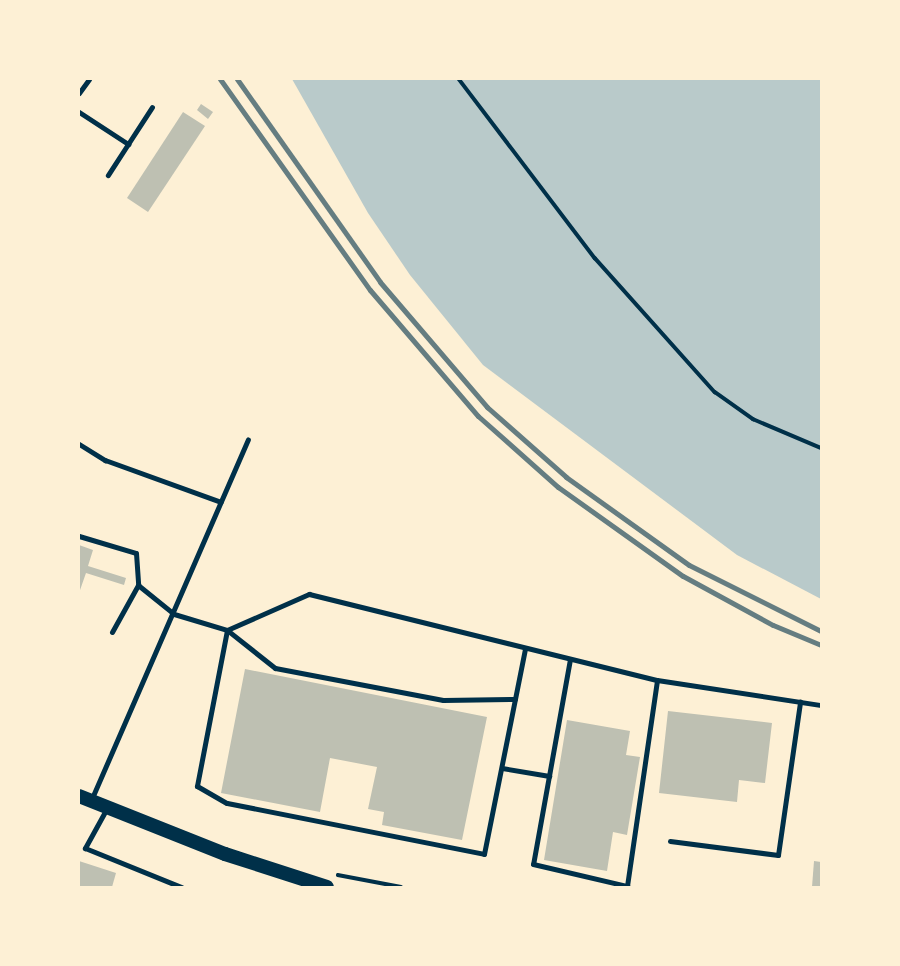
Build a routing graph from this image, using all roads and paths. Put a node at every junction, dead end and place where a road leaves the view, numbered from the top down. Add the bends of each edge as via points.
1 (89, 79) edge
2 (459, 79) edge
3 (79, 93) edge
4 (152, 107) dead end
5 (79, 112) edge
6 (128, 145) junction
7 (108, 175) dead end
8 (248, 440) dead end
9 (79, 444) edge
10 (821, 448) edge
11 (221, 502) junction
12 (79, 536) edge
13 (138, 585) junction
14 (174, 614) junction
15 (227, 630) junction
16 (112, 632) dead end
17 (525, 649) junction
18 (570, 659) junction
19 (657, 680) junction
20 (515, 699) junction
21 (800, 702) junction
22 (821, 705) edge
23 (502, 768) junction
24 (549, 776) junction
25 (85, 799) edge
26 (107, 808) junction
27 (670, 841) dead end
28 (82, 847) edge
29 (181, 887) edge
30 (327, 887) edge

1 - 3 lane
2 - 10 path via 595,258 715,392 753,419
4 - 6 lane
5 - 6 lane
6 - 7 lane
8 - 11 lane
9 - 11 lane via 104,460
11 - 14 lane
12 - 13 lane via 136,553
13 - 14 lane
13 - 16 lane
14 - 15 lane
14 - 25 lane
15 - 17 lane via 309,594
15 - 20 lane via 275,668 443,700
15 - 23 lane via 197,786 227,803 484,854
17 - 18 lane
17 - 20 lane
18 - 19 lane
18 - 24 lane
19 - 21 lane
19 - 24 lane via 627,887 533,864
20 - 23 lane
21 - 22 lane
21 - 27 lane via 778,855
23 - 24 lane
25 - 26 main road
26 - 28 lane
26 - 30 main road
28 - 29 lane

